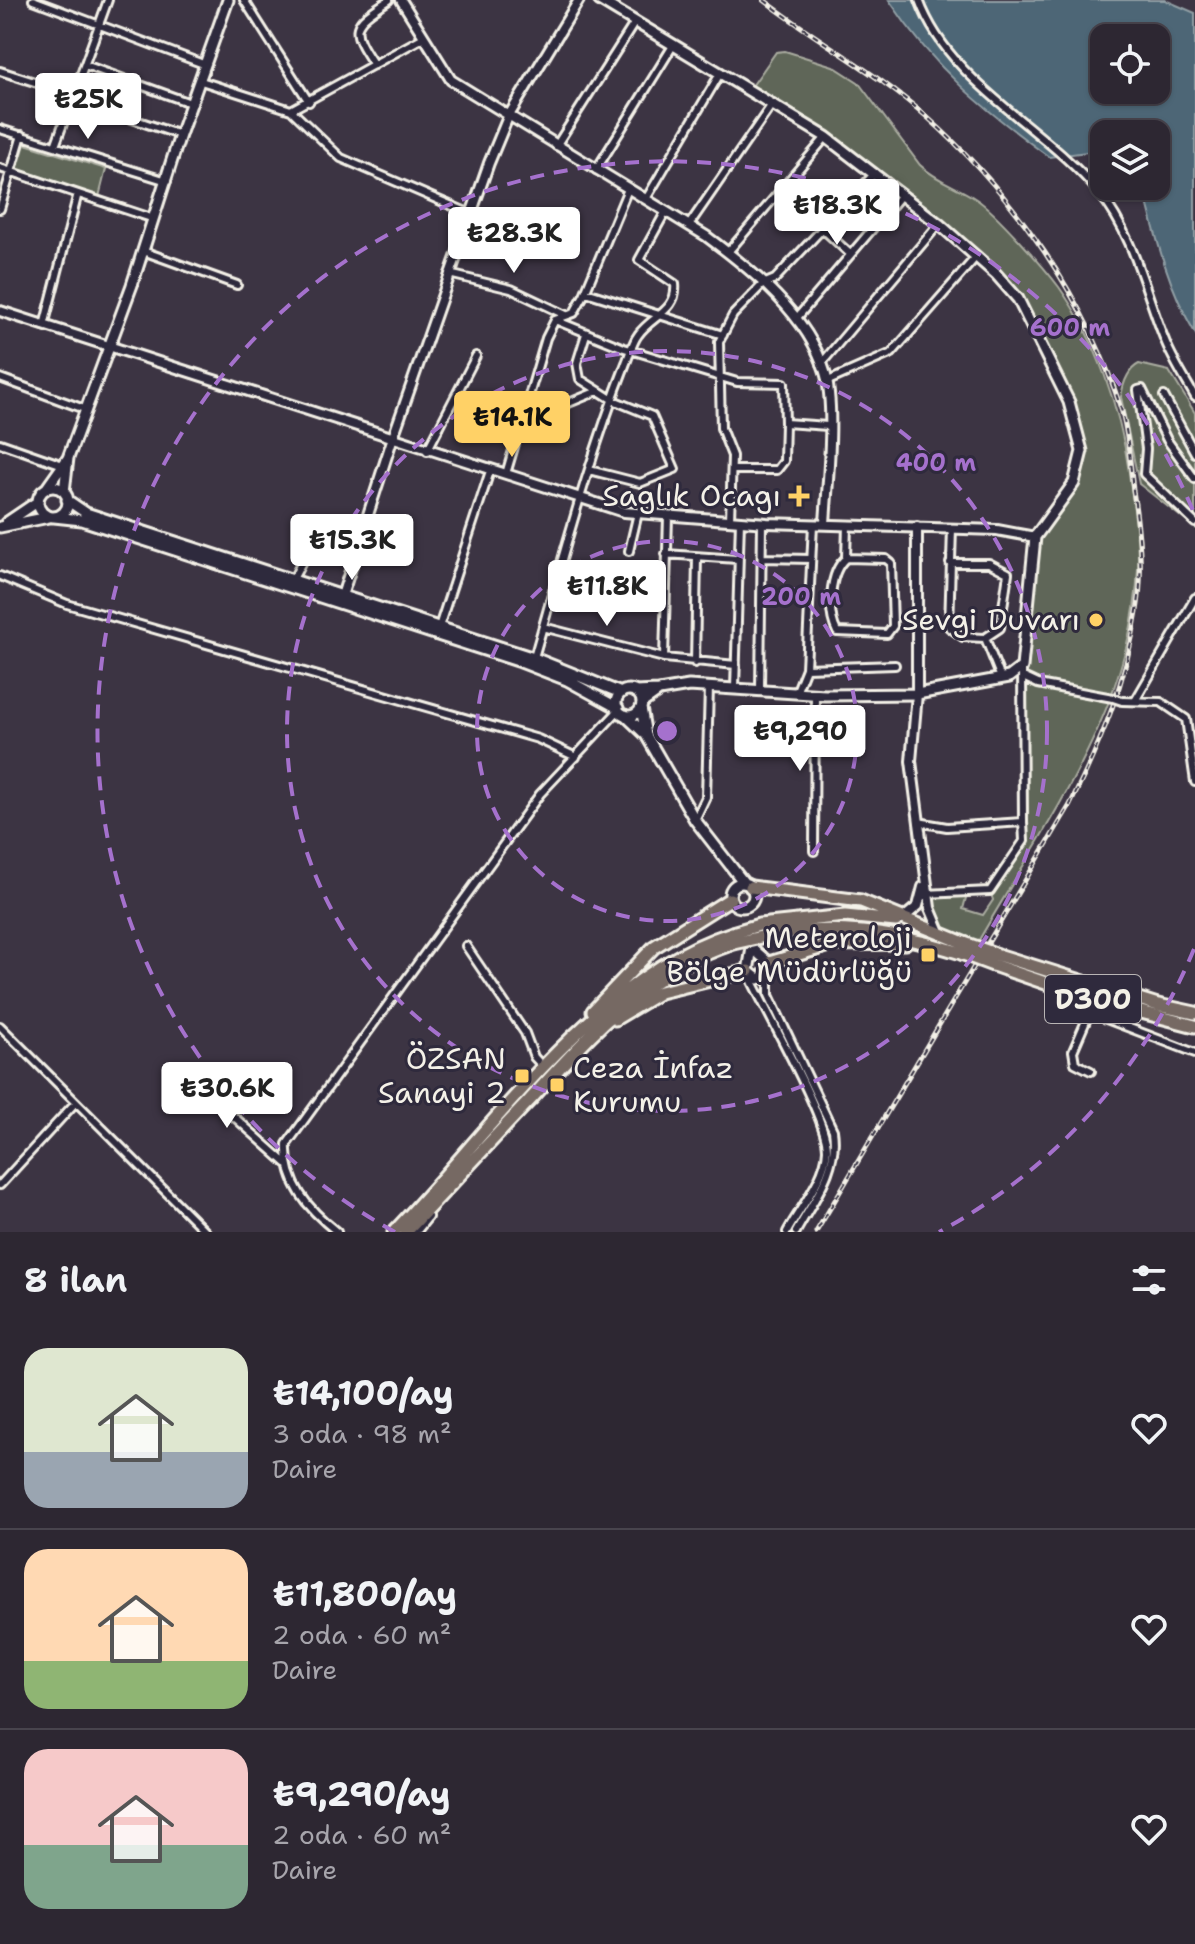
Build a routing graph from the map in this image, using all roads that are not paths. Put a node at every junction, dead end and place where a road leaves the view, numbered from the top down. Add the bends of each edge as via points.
1 (33, 0) edge
2 (108, 0) edge
3 (228, 0) edge
4 (244, 0) edge
5 (389, 0) edge
6 (401, 0) edge
7 (579, 0) edge
8 (599, 0) edge
9 (919, 0) edge
10 (635, 22) junction
11 (100, 25) junction
12 (424, 37) junction
13 (674, 44) junction
14 (85, 65) junction
15 (206, 65) junction
16 (374, 65) junction
17 (0, 71) edge
18 (721, 72) junction
19 (201, 81) junction
20 (74, 97) junction
21 (309, 102) junction
22 (773, 103) junction
23 (193, 104) junction
24 (291, 110) junction
25 (508, 117) junction
26 (0, 129) edge
27 (22, 135) junction
28 (180, 135) junction
29 (826, 137) junction
30 (55, 146) junction
31 (556, 146) junction
32 (0, 168) edge
33 (596, 170) junction
34 (11, 171) junction
35 (875, 173) junction
36 (167, 181) junction
37 (628, 189) junction
38 (902, 194) junction
39 (77, 197) junction
40 (646, 199) junction
41 (0, 209) edge
42 (666, 211) junction
43 (471, 214) junction
44 (154, 219) junction
45 (939, 224) junction
46 (689, 225) junction
47 (823, 229) junction
48 (143, 251) junction
49 (728, 252) junction
50 (850, 254) junction
51 (976, 257) junction
52 (449, 274) junction
53 (763, 284) junction
54 (237, 285) dead end
55 (586, 292) junction
56 (672, 304) junction
57 (0, 311) edge
58 (566, 315) junction
59 (660, 315) junction
60 (796, 319) junction
61 (555, 320) junction
62 (674, 320) junction
63 (44, 326) junction
64 (586, 334) junction
65 (723, 335) junction
66 (109, 348) junction
67 (632, 348) junction
68 (476, 356) dead end
69 (821, 364) junction
70 (718, 376) junction
71 (0, 378) edge
72 (826, 382) junction
73 (598, 391) junction
74 (1164, 396) dead end
75 (1195, 397) edge
76 (613, 400) junction
77 (554, 409) dead end
78 (87, 410) junction
79 (785, 423) junction
80 (828, 426) junction
81 (392, 440) junction
82 (0, 443) edge
83 (427, 451) junction
84 (1195, 453) edge
85 (66, 462) junction
86 (589, 470) junction
87 (732, 470) junction
88 (490, 471) junction
89 (506, 474) junction
90 (1195, 479) edge
91 (46, 489) junction
92 (66, 496) junction
93 (579, 498) junction
94 (37, 502) junction
95 (638, 513) junction
96 (668, 516) junction
97 (51, 517) junction
98 (730, 520) junction
99 (740, 520) junction
100 (762, 522) junction
101 (1195, 523) edge
102 (813, 524) junction
103 (825, 524) junction
104 (847, 525) junction
105 (0, 527) edge
106 (917, 527) junction
107 (952, 528) junction
108 (1035, 537) junction
109 (629, 551) dead end
110 (666, 554) junction
111 (697, 557) junction
112 (762, 558) junction
113 (846, 558) junction
114 (737, 559) junction
115 (811, 559) junction
116 (303, 560) dead end
117 (950, 563) junction
118 (0, 576) edge
119 (291, 584) junction
120 (341, 600) junction
121 (1194, 601) edge
122 (543, 627) junction
123 (438, 630) junction
124 (985, 638) junction
125 (664, 658) junction
126 (533, 662) junction
127 (695, 663) junction
128 (736, 665) junction
129 (895, 665) dead end
130 (806, 668) junction
131 (1022, 672) junction
132 (1001, 678) junction
133 (709, 687) junction
134 (735, 688) junction
135 (760, 690) junction
136 (659, 691) junction
137 (635, 692) junction
138 (621, 693) junction
139 (796, 693) junction
140 (815, 694) junction
141 (917, 694) junction
142 (1135, 701) junction
143 (641, 705) junction
144 (620, 711) junction
145 (646, 735) junction
146 (576, 757) junction
147 (1195, 782) edge
148 (695, 820) junction
149 (918, 822) junction
150 (1023, 822) junction
151 (814, 851) dead end
152 (730, 864) junction
153 (748, 885) junction
154 (732, 893) junction
155 (925, 894) junction
156 (743, 908) junction
157 (746, 920) dead end
158 (901, 920) junction
159 (760, 931) junction
160 (941, 934) junction
161 (733, 938) junction
162 (932, 944) junction
163 (466, 946) dead end
164 (962, 948) junction
165 (996, 960) junction
166 (769, 963) junction
167 (748, 971) junction
168 (1095, 1000) junction
169 (1195, 1013) edge
170 (0, 1026) edge
171 (1195, 1026) edge
172 (585, 1039) junction
173 (1195, 1053) edge
174 (544, 1068) junction
175 (1091, 1071) dead end
176 (187, 1075) dead end
177 (76, 1102) junction
178 (286, 1163) junction
179 (458, 1177) junction
180 (0, 1185) edge
181 (410, 1216) junction
182 (206, 1232) edge
183 (337, 1232) edge
184 (387, 1232) edge
185 (394, 1232) edge
186 (406, 1232) edge
187 (415, 1232) edge
188 (787, 1232) edge
189 (796, 1232) edge

1 - 11 street
2 - 11 street
3 - 15 main road
4 - 21 street
5 - 16 street via 356,26 355,36
6 - 12 street
7 - 25 street
8 - 10 main road
9 - 75 street via 933,29 962,65 1099,192 1124,229 1167,346
10 - 13 main road
10 - 31 street
11 - 14 street
11 - 15 street
12 - 16 street
12 - 25 street via 451,80
13 - 18 main road
13 - 33 street
14 - 20 street
14 - 23 street
15 - 19 main road
16 - 21 street
17 - 20 street
18 - 22 main road
18 - 40 street
19 - 23 main road
19 - 24 street
20 - 28 street
20 - 30 street
21 - 24 street
22 - 29 main road
22 - 46 street
23 - 28 main road
24 - 43 street via 341,158
25 - 31 street
25 - 43 street
26 - 27 street
27 - 30 street
27 - 34 street
28 - 36 main road
29 - 35 main road
29 - 49 street
30 - 36 street
31 - 33 street
32 - 34 street
33 - 37 street
34 - 39 street
34 - 41 street
35 - 38 main road
35 - 47 street
36 - 44 main road
37 - 40 street
37 - 55 street
38 - 45 main road
38 - 50 street
39 - 44 street
39 - 63 street
40 - 42 street
42 - 46 street
42 - 56 street via 639,260 675,284
43 - 52 street
44 - 48 main road
45 - 51 main road
45 - 69 street
46 - 49 street
47 - 50 street
47 - 53 street via 775,279
48 - 54 street
48 - 66 main road
49 - 53 street
50 - 60 street
51 - 72 street via 892,353
51 - 108 main road via 1009,287 1032,321 1081,435 1074,483
52 - 58 street via 511,289
52 - 81 street
53 - 60 street
53 - 65 street via 733,315
55 - 58 street via 574,313
55 - 59 street
56 - 59 street
56 - 62 street
57 - 63 street
58 - 61 street
59 - 62 street
59 - 67 street via 638,334
60 - 69 street
61 - 64 street
61 - 89 street
62 - 65 street
63 - 66 street
64 - 67 street
64 - 73 street via 577,363 580,379
65 - 70 street
66 - 78 main road
66 - 81 street
67 - 70 street
67 - 76 street
68 - 83 street
69 - 72 street
70 - 79 street via 784,383
70 - 87 street via 721,428
71 - 78 street
72 - 80 street
73 - 76 street
73 - 77 street
74 - 84 street
76 - 86 street
76 - 86 street via 652,416 675,469 640,483
78 - 85 main road
79 - 80 street
79 - 87 street via 784,461 777,470
80 - 103 street
81 - 83 street
81 - 120 street
82 - 85 street
83 - 88 street
85 - 91 main road
85 - 92 main road
86 - 93 street
87 - 98 street
88 - 89 street
88 - 123 street
89 - 93 street
90 - 101 street via 1138,390 1144,474
91 - 92 main road via 56,487
91 - 94 main road
92 - 97 main road via 65,511
92 - 119 main road via 86,513
93 - 95 street
93 - 122 street
94 - 97 main road
94 - 105 main road
95 - 96 street
95 - 109 street
96 - 98 street
96 - 110 street
97 - 105 main road
97 - 119 main road via 82,520
98 - 99 street
99 - 100 street
99 - 114 street
100 - 102 street
100 - 112 street
102 - 103 street
102 - 115 street
103 - 104 street
104 - 106 street
104 - 113 street
106 - 107 street
106 - 141 street
107 - 108 street
107 - 117 street
108 - 131 main road
110 - 111 street
110 - 125 street
111 - 114 street
111 - 127 street
112 - 115 street
112 - 135 street
113 - 113 street via 891,563 893,626 887,634 837,632 832,622 834,577
114 - 128 street
115 - 130 street
116 - 119 street
117 - 124 street via 949,627 963,637
117 - 124 street via 989,563 1008,573 1000,628
118 - 146 street via 67,604 538,739
119 - 120 main road
120 - 123 main road
121 - 142 street
122 - 125 street
122 - 126 street
123 - 126 main road
124 - 132 street
125 - 127 street
126 - 138 main road
126 - 144 main road
127 - 128 street
128 - 134 street
129 - 130 street
130 - 139 street
131 - 132 main road
131 - 142 street, bridge via 1046,686
131 - 150 street
132 - 141 main road
133 - 134 main road
133 - 136 main road
133 - 148 street via 706,797
134 - 135 main road
135 - 139 main road
136 - 137 main road
136 - 143 main road
137 - 138 main road
137 - 143 main road
138 - 144 main road
139 - 140 main road
140 - 141 main road
140 - 151 street
141 - 149 street via 911,761
142 - 147 street via 1161,702 1186,719
143 - 144 main road via 635,714
143 - 145 main road
144 - 145 main road
144 - 146 street
145 - 148 main road
146 - 178 street via 540,794 297,1127 287,1144
148 - 152 main road
149 - 150 street via 947,827
149 - 155 street
150 - 155 street via 1024,841 990,891
152 - 153 main road
152 - 154 main road
153 - 154 main road
153 - 156 main road via 754,898
153 - 158 highway via 861,901
154 - 156 main road via 735,906
154 - 174 highway via 625,973
155 - 158 street
155 - 160 street
156 - 157 main road
158 - 159 highway, D300 via 845,916
158 - 160 highway, D300
159 - 161 highway, D300, bridge
159 - 162 highway, D300 via 841,928
160 - 164 highway, D300
161 - 172 highway, D300 via 663,974
161 - 174 highway, D300 via 701,943 657,966
162 - 164 highway, D300
162 - 166 highway via 833,944
163 - 174 street
164 - 165 highway, D300, bridge
165 - 168 highway, D300
165 - 169 highway, D300
166 - 167 main road via 758,979
166 - 167 main road via 752,948
166 - 189 street via 769,995 833,1130 836,1149 828,1175
167 - 172 highway via 660,992
167 - 188 street via 817,1117 827,1150
168 - 171 highway, D300
168 - 173 street via 1106,1019
168 - 175 street via 1073,1051 1075,1063
170 - 177 street
172 - 179 highway, D300
174 - 181 highway, D300
176 - 178 street
177 - 180 street
177 - 182 street
178 - 183 street via 301,1197
179 - 186 highway, D300
179 - 187 street
181 - 184 street
181 - 185 highway, D300

